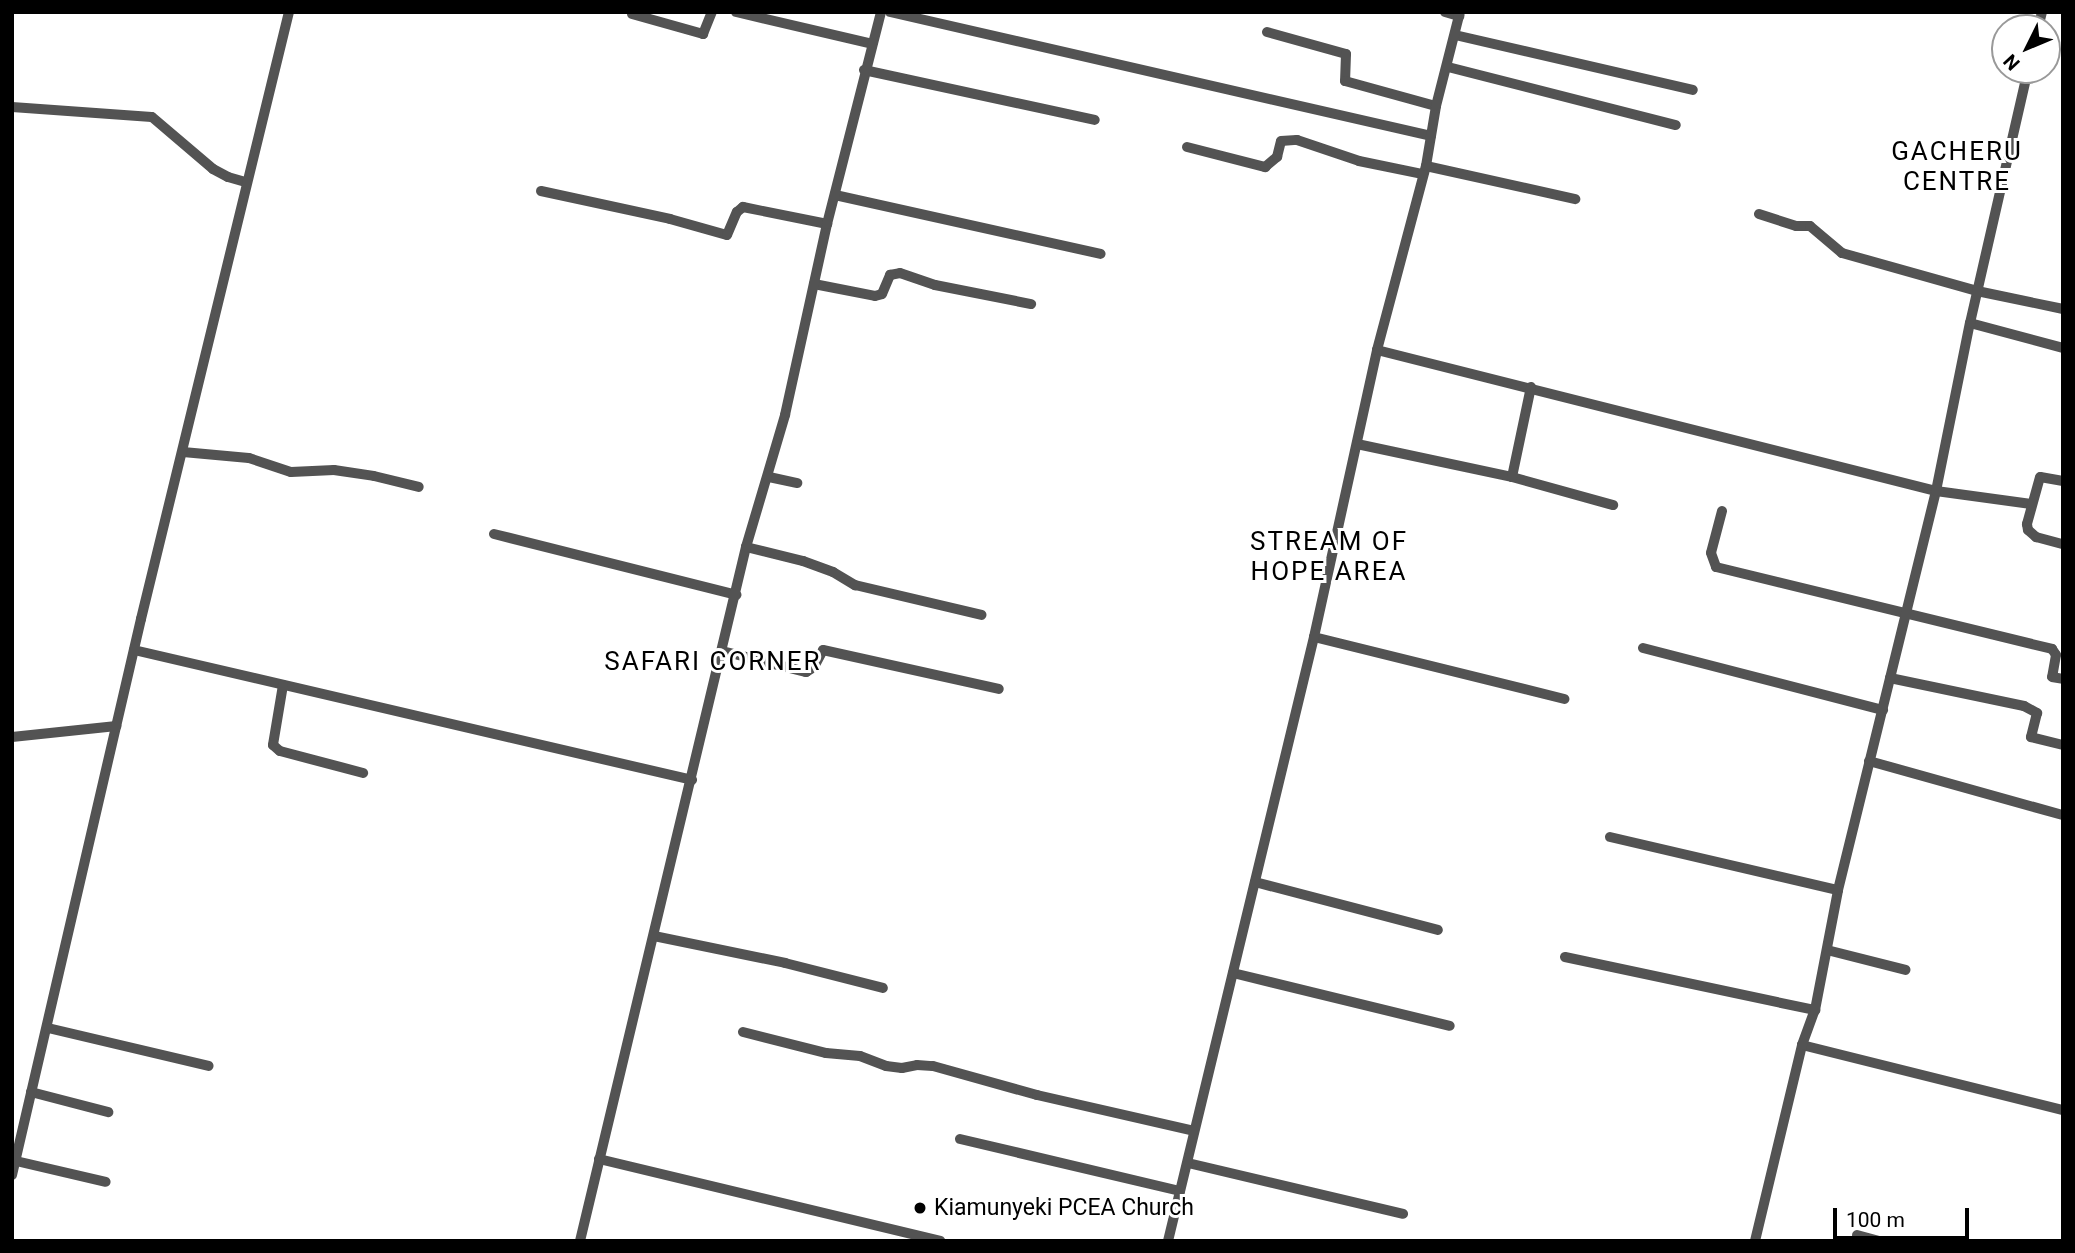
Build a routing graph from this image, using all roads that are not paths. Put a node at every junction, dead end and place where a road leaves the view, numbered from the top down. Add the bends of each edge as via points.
1 (289, 12) edge
2 (712, 12) edge
3 (736, 12) edge
4 (881, 12) edge
5 (890, 12) edge
6 (1445, 12) edge
7 (632, 14) dead end
8 (1460, 14) edge
9 (1266, 32) dead end
10 (1455, 35) junction
11 (872, 44) junction
12 (1448, 67) junction
13 (864, 70) junction
14 (2025, 84) edge
15 (1693, 89) dead end
16 (1436, 106) junction
17 (12, 107) edge
18 (1096, 120) dead end
19 (1675, 125) dead end
20 (1430, 136) junction
21 (1187, 146) dead end
22 (1424, 170) junction
23 (246, 182) junction
24 (541, 191) dead end
25 (835, 195) junction
26 (1575, 199) dead end
27 (1759, 214) dead end
28 (827, 224) junction
29 (1101, 254) dead end
30 (814, 284) junction
31 (1977, 291) junction
32 (1031, 304) dead end
33 (2063, 309) edge
34 (1970, 323) junction
35 (2063, 348) edge
36 (1377, 350) junction
37 (1531, 387) junction
38 (1357, 443) junction
39 (183, 452) junction
40 (769, 477) junction
41 (1512, 477) junction
42 (2063, 481) edge
43 (797, 483) dead end
44 (419, 486) dead end
45 (1936, 491) junction
46 (2031, 504) junction
47 (1613, 505) dead end
48 (1722, 510) dead end
49 (494, 534) dead end
50 (2063, 544) edge
51 (747, 547) junction
52 (736, 595) junction
53 (1906, 611) junction
54 (982, 615) dead end
55 (1314, 638) junction
56 (1643, 648) dead end
57 (134, 650) junction
58 (722, 650) junction
59 (1890, 678) junction
60 (2063, 679) edge
61 (283, 685) junction
62 (999, 689) dead end
63 (1564, 699) dead end
64 (1883, 709) junction
65 (116, 726) junction
66 (12, 737) edge
67 (2063, 745) edge
68 (1868, 761) junction
69 (363, 774) dead end
70 (692, 780) junction
71 (2063, 815) edge
72 (1610, 837) dead end
73 (1255, 882) junction
74 (1838, 890) junction
75 (1438, 930) dead end
76 (654, 936) junction
77 (1827, 950) junction
78 (1565, 957) dead end
79 (1906, 970) dead end
80 (1233, 973) junction
81 (883, 988) dead end
82 (1815, 1010) junction
83 (1450, 1026) dead end
84 (48, 1028) junction
85 (743, 1032) dead end
86 (1802, 1045) junction
87 (209, 1066) dead end
88 (31, 1092) junction
89 (2063, 1111) edge
90 (108, 1112) dead end
91 (1194, 1130) junction
92 (960, 1139) dead end
93 (599, 1159) junction
94 (16, 1161) junction
95 (1188, 1163) junction
96 (12, 1175) edge
97 (106, 1182) dead end
98 (1180, 1191) junction
99 (1403, 1214) dead end
100 (1857, 1235) dead end
101 (580, 1241) edge
102 (940, 1241) edge
103 (1168, 1241) edge
104 (1755, 1241) edge
105 (1880, 1241) edge

1 - 23 street
2 - 7 street via 703,34
3 - 11 street
4 - 11 street
5 - 20 street
6 - 8 street
8 - 10 street
9 - 16 street via 1346,54 1343,78 1350,83
10 - 12 street
10 - 15 street
11 - 13 street
12 - 16 street
12 - 19 street
13 - 18 street
13 - 25 street
14 - 31 street
16 - 20 street
17 - 23 street via 152,117 213,169
20 - 22 street
21 - 22 street via 1265,167 1277,157 1281,141 1297,140 1359,161
22 - 26 street
22 - 36 street
23 - 39 street
24 - 28 street via 727,235 743,206
25 - 28 street
25 - 29 street
27 - 31 street via 1810,226 1842,253
28 - 30 street
30 - 32 street via 875,296 882,293 890,275 900,273 935,285
30 - 40 street
31 - 33 street
31 - 34 street
34 - 35 street
34 - 45 street
36 - 37 street
36 - 38 street
37 - 41 street
37 - 45 street
38 - 41 street
38 - 55 street
39 - 44 street via 249,458 291,472 334,470
39 - 57 street
40 - 43 street
40 - 51 street
41 - 47 street
42 - 46 street via 2040,477
45 - 46 street
45 - 53 street
46 - 50 street via 2028,530 2036,537
48 - 53 street via 1710,552 1716,567
49 - 52 street
51 - 52 street
51 - 54 street via 812,564 855,585
52 - 58 street
53 - 59 street
53 - 60 street via 2052,649 2056,655 2052,677
55 - 63 street
55 - 73 street
56 - 64 street
57 - 61 street
57 - 65 street
58 - 62 street via 806,672 823,650
58 - 70 street
59 - 64 street
59 - 67 street via 2024,706 2037,713 2031,737
61 - 69 street via 273,745 280,751
61 - 70 street
64 - 68 street
65 - 66 street
65 - 84 street
68 - 71 street
68 - 74 street
70 - 76 street
72 - 74 street
73 - 75 street
73 - 80 street
74 - 77 street
76 - 81 street
76 - 93 street
77 - 79 street
77 - 82 street
78 - 82 street
80 - 83 street
80 - 91 street
82 - 86 street
84 - 87 street
84 - 88 street
85 - 91 street via 902,1069 933,1066
86 - 89 street
86 - 104 street
88 - 90 street
88 - 94 street
91 - 95 street
92 - 98 street
93 - 101 street
93 - 102 street
94 - 96 street
94 - 97 street
95 - 98 street
95 - 99 street
98 - 103 street
100 - 105 street

